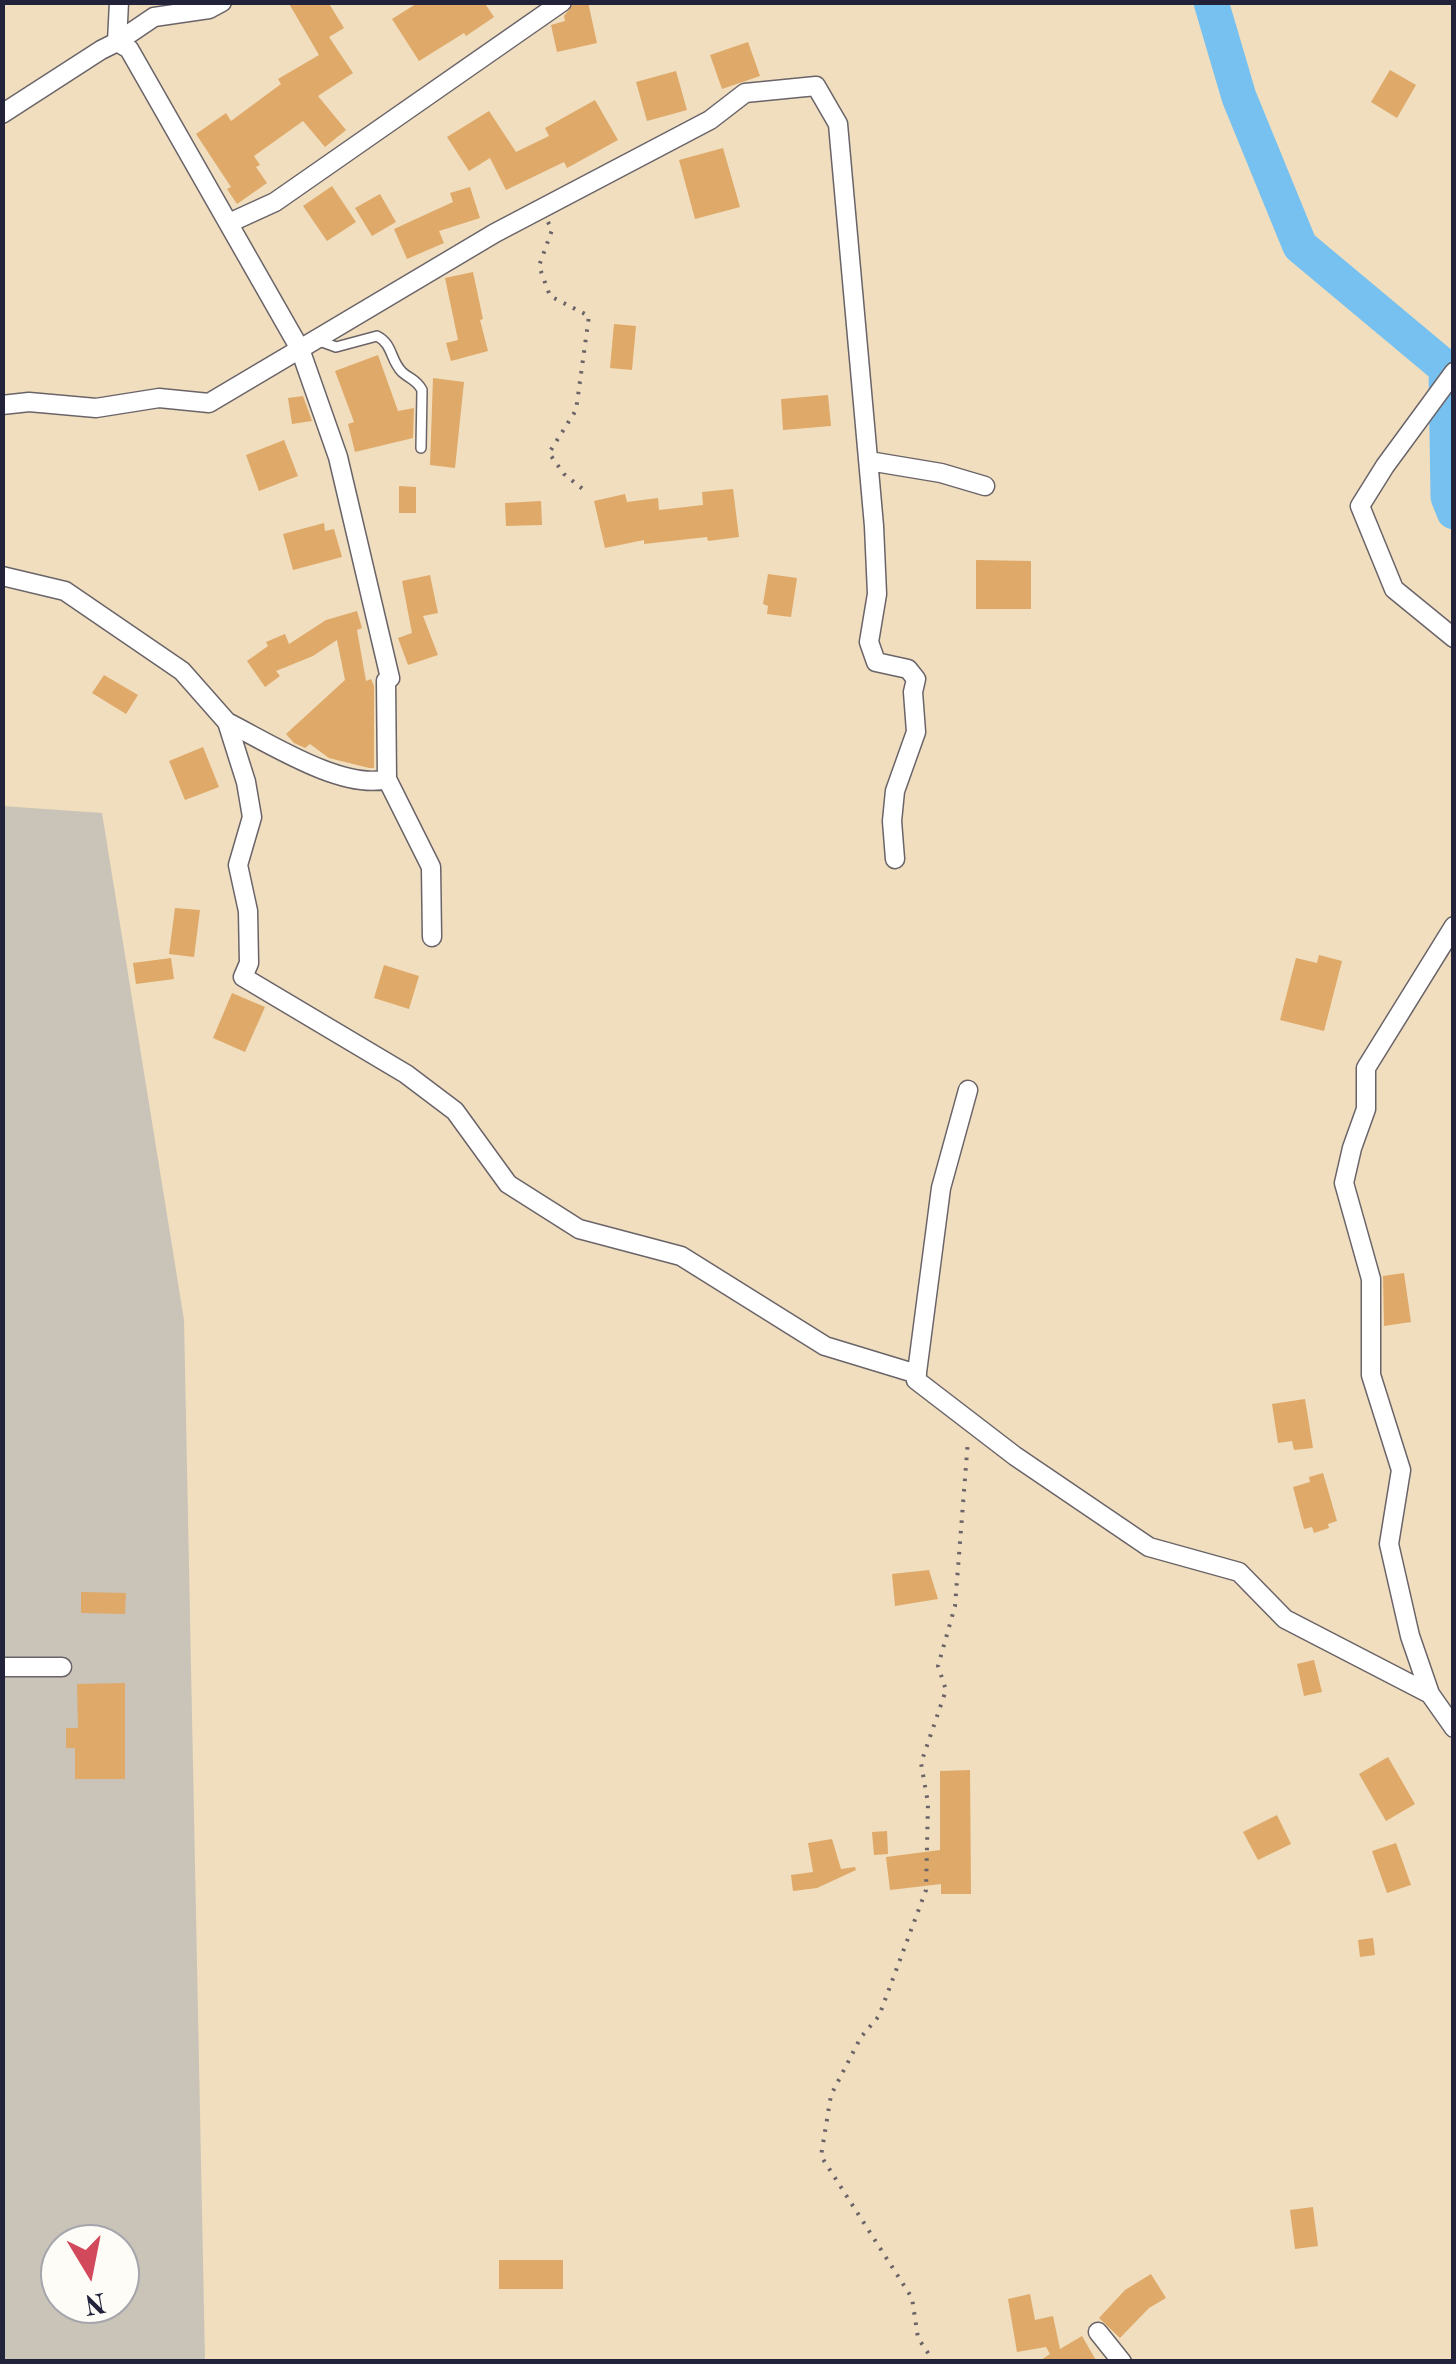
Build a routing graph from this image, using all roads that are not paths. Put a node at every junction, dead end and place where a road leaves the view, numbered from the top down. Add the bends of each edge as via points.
1 (119, 2) edge
2 (222, 2) edge
3 (562, 2) edge
4 (117, 42) junction
5 (2, 114) edge
6 (228, 223) junction
7 (308, 344) junction
8 (1454, 372) edge
9 (2, 405) edge
10 (421, 448) dead end
11 (868, 461) junction
12 (985, 486) dead end
13 (2, 576) edge
14 (1454, 638) edge
15 (227, 722) junction
16 (387, 779) junction
17 (895, 859) dead end
18 (1454, 926) edge
19 (432, 937) dead end
20 (968, 1090) dead end
21 (917, 1374) junction
22 (2, 1667) edge
23 (62, 1667) dead end
24 (1430, 1694) junction
25 (1454, 1728) edge
26 (1098, 2332) dead end
27 (1122, 2362) edge

1 - 4 street
2 - 4 street via 154,17
3 - 6 street via 275,202
4 - 5 street
4 - 6 street via 135,58
6 - 7 street
7 - 9 street via 209,402
7 - 10 lane via 336,347 383,338 422,390
7 - 11 street via 495,233 710,120 745,93 816,86 838,124
7 - 16 street via 390,678
8 - 14 street via 1360,506 1394,589
11 - 12 street
11 - 17 street via 877,594 869,642 876,662 908,669 916,679 916,732 895,790
13 - 15 street via 65,592 182,671
15 - 16 street via 330,772 372,783
15 - 21 street via 252,817 238,865 248,911 243,978 406,1074 455,1111 508,1184 579,1230 682,1256 825,1346
16 - 19 street via 431,867
18 - 24 street via 1366,1068 1366,1109 1344,1183 1371,1279 1371,1375 1401,1470 1389,1544
20 - 21 street via 941,1188
21 - 24 street via 916,1380 1015,1456 1149,1547 1239,1572 1286,1620
22 - 23 street
24 - 25 street
26 - 27 street

